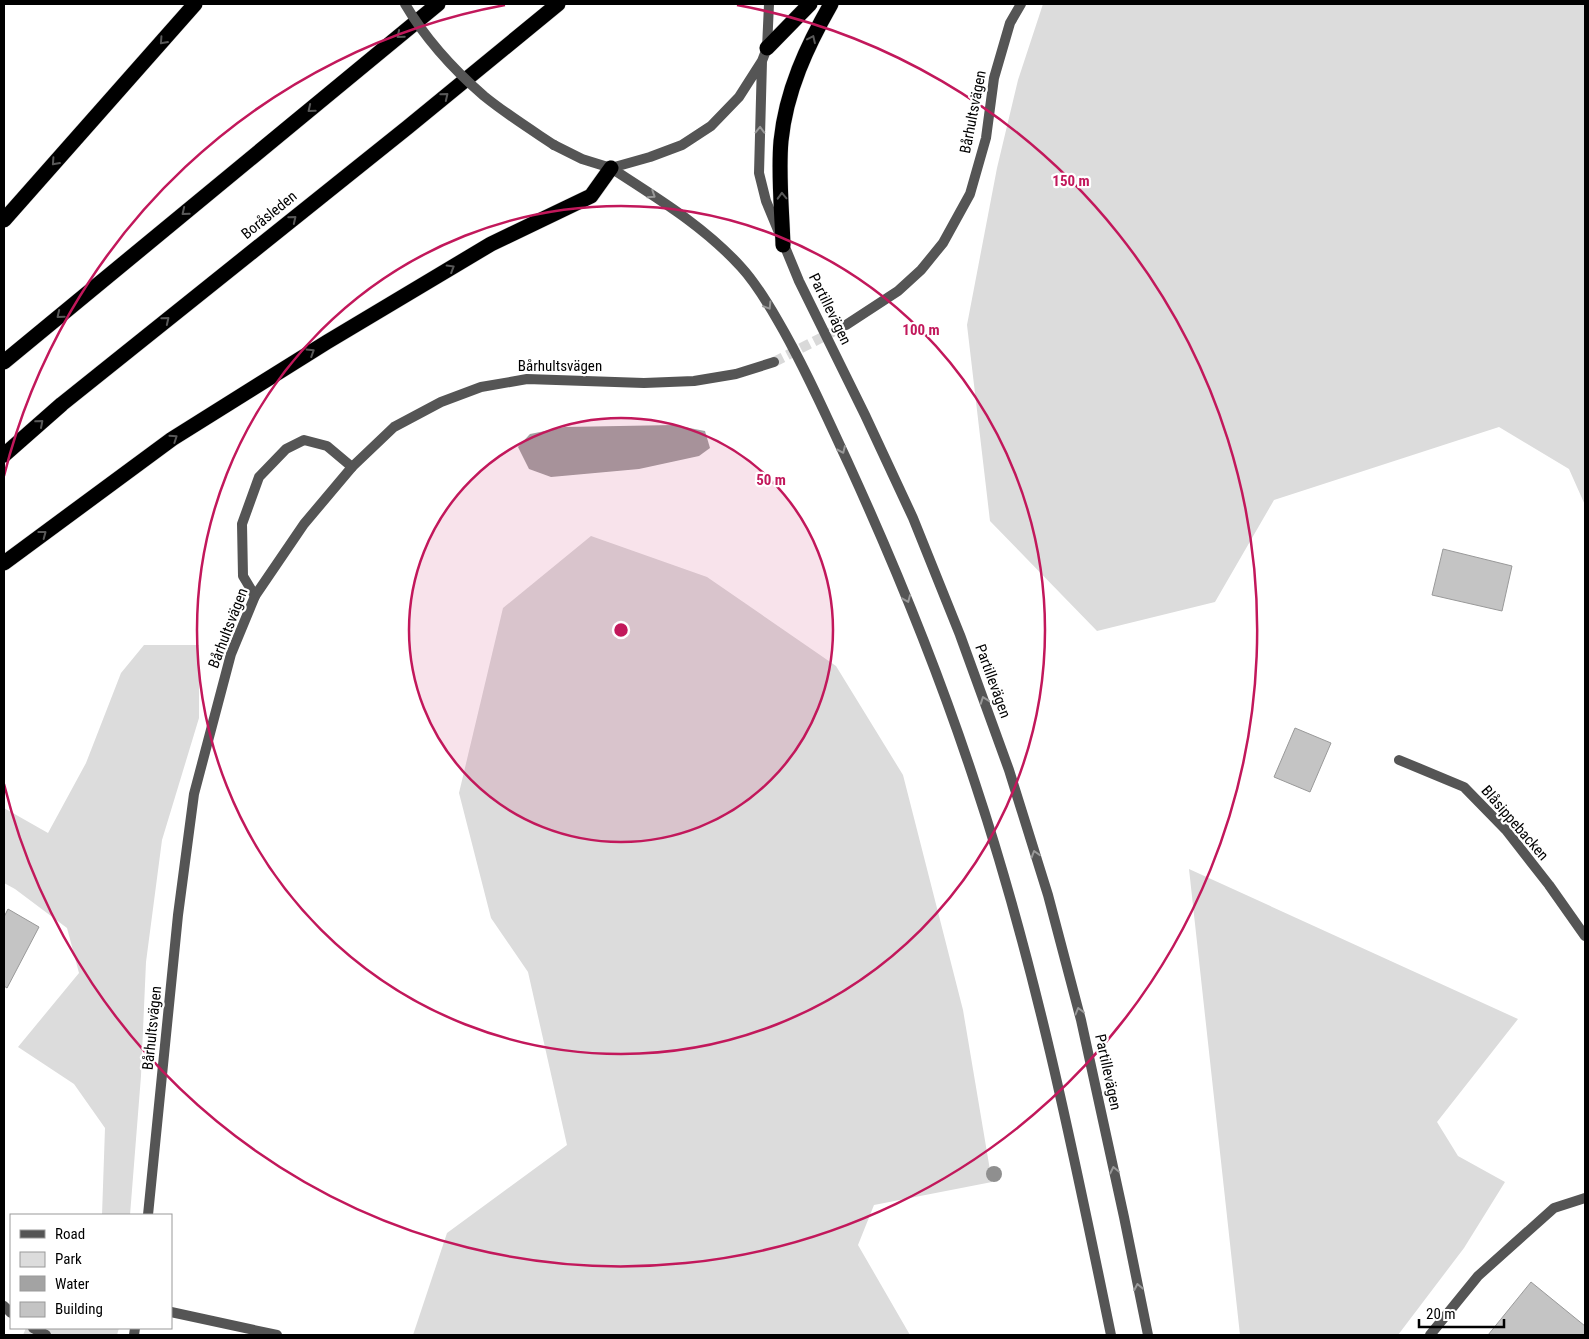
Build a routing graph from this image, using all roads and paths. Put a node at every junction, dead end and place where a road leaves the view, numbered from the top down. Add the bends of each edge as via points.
1 (195, 4) edge
2 (404, 4) edge
3 (438, 4) edge
4 (558, 4) edge
5 (769, 4) edge
6 (810, 4) edge
7 (831, 4) edge
8 (1021, 4) edge
9 (764, 54) junction
10 (611, 168) junction
11 (4, 220) edge
12 (783, 245) junction
13 (846, 325) tunnel mouth
14 (4, 362) edge
15 (774, 362) tunnel mouth
16 (4, 455) edge
17 (352, 468) junction
18 (4, 563) edge
19 (255, 596) junction
20 (1399, 760) dead end
21 (1585, 936) edge
22 (1585, 1198) edge
23 (148, 1214) edge
24 (172, 1312) edge
25 (35, 1329) edge
26 (46, 1335) edge
27 (277, 1335) edge
28 (1111, 1335) edge
29 (1148, 1335) edge
30 (1430, 1335) edge

1 -> 11 highway
2 - 10 street, bridge via 432,43 485,97 554,144 582,159
3 -> 14 highway
16 -> 4 highway, Boråsleden via 62,404
5 - 9 street, Partillevägen
6 - 9 highway
12 -> 7 highway via 781,140 790,92 812,37
8 - 13 street, Bårhultsvägen via 1010,23 994,78 986,138 970,194 943,243 921,270 898,291
9 - 10 street via 739,97 711,126 682,145
12 -> 9 street, Partillevägen via 759,173
18 -> 10 highway via 172,439 327,342 491,244 591,196
10 -> 28 street via 695,224 742,268 792,344 879,532 926,647 975,783 1012,905 1044,1025
29 -> 12 street, Partillevägen via 1081,1020 1048,895 1009,770 960,635 912,518
15 - 17 street, Bårhultsvägen via 736,374 694,381 644,383 527,378 481,387 441,402 394,427
17 - 19 street, Bårhultsvägen via 304,524
17 - 19 street via 327,446 304,440 286,449 259,477 242,524 243,576
19 - 23 street, Bårhultsvägen via 231,654 194,794 178,915
20 - 21 street, Blåsippebacken via 1464,787 1506,830
22 - 30 street via 1554,1208 1478,1276
24 - 27 street
25 - 26 street

